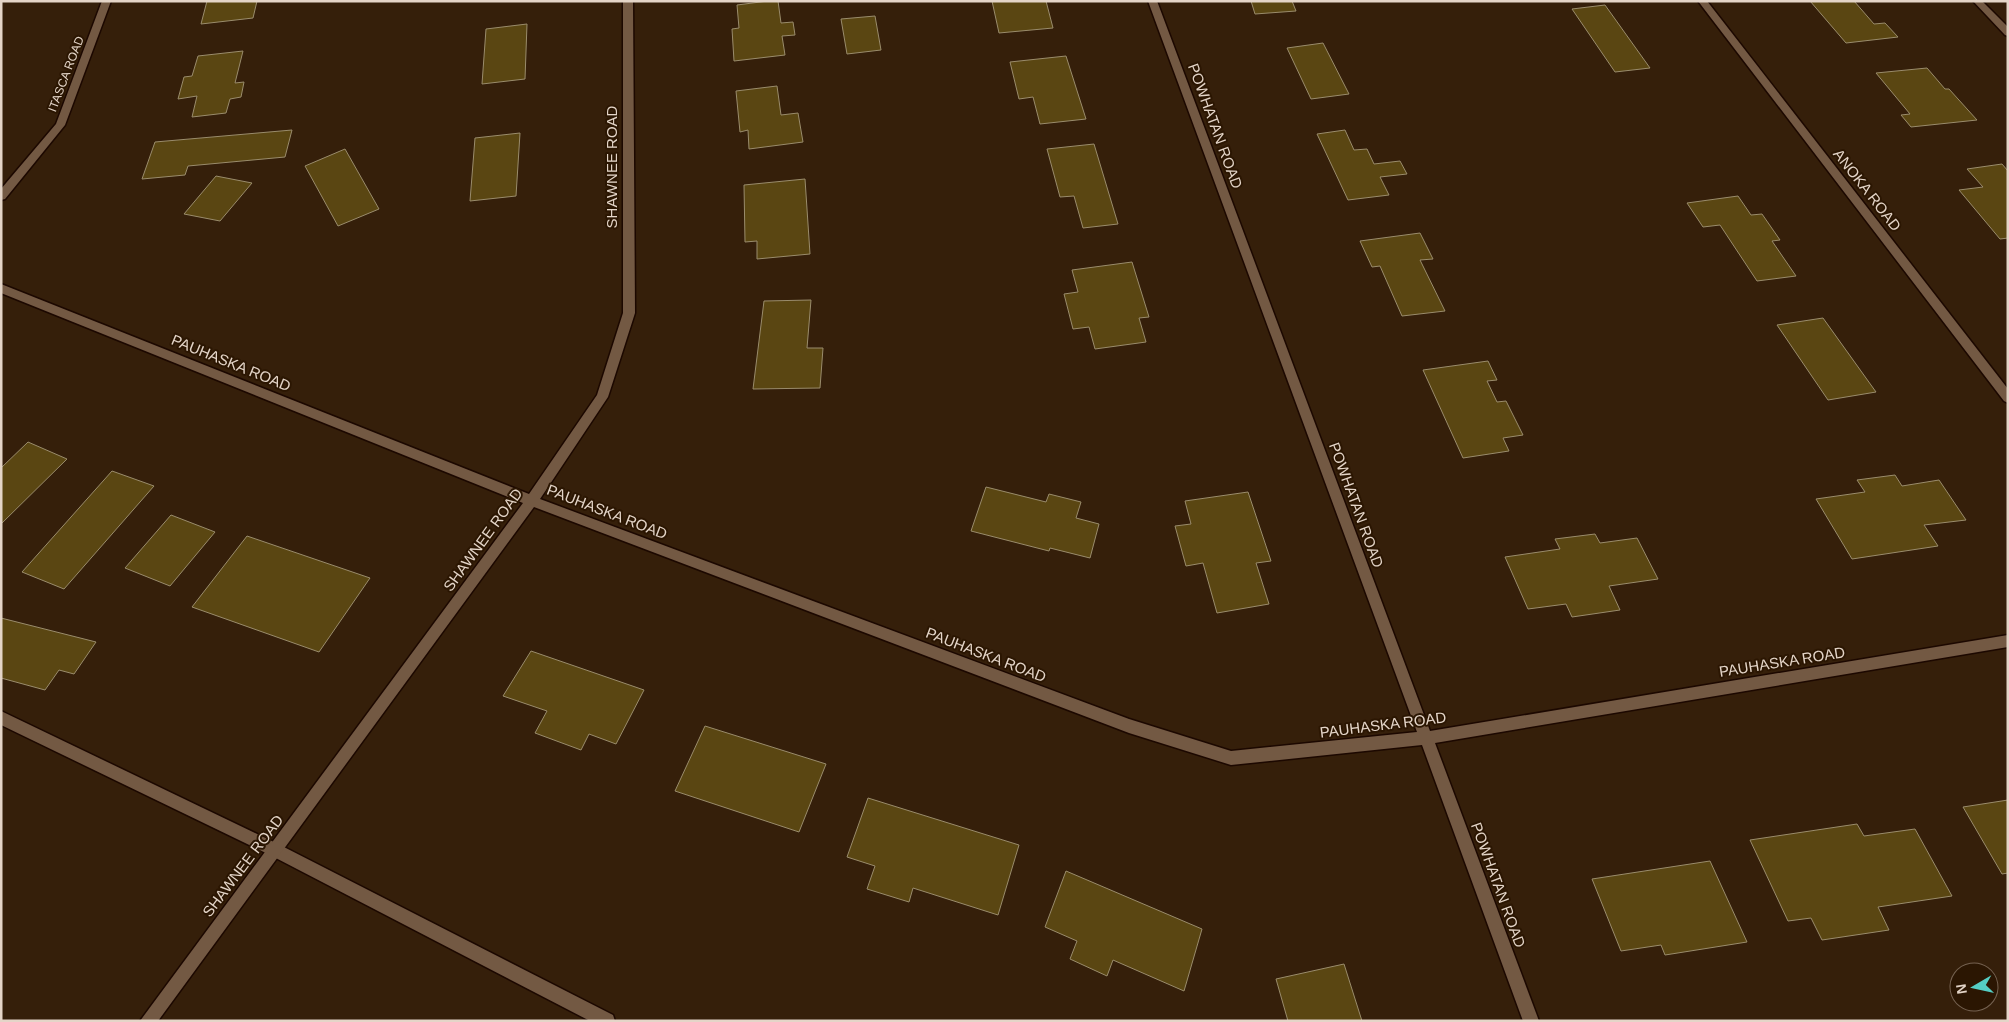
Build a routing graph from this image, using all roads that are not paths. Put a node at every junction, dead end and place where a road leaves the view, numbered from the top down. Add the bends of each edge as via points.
1 (107, 1) edge
2 (628, 1) edge
3 (1152, 1) edge
4 (1702, 1) edge
5 (1977, 1) edge
6 (2008, 33) edge
7 (1, 196) edge
8 (1, 288) edge
9 (2008, 398) edge
10 (532, 501) junction
11 (2008, 641) edge
12 (1, 718) edge
13 (1426, 738) junction
14 (275, 850) junction
15 (148, 1021) edge
16 (607, 1021) edge
17 (1531, 1021) edge

1 - 7 street, ITASCA ROAD via 60,125
2 - 10 street, SHAWNEE ROAD via 629,313 602,397
3 - 13 street, POWHATAN ROAD
4 - 9 street, ANOKA ROAD
5 - 6 street
8 - 10 street, PAUHASKA ROAD
10 - 13 street, PAUHASKA ROAD via 1129,726 1231,758
10 - 14 street, SHAWNEE ROAD
11 - 13 street, PAUHASKA ROAD
12 - 14 street
13 - 17 street, POWHATAN ROAD
14 - 15 street, SHAWNEE ROAD
14 - 16 street

